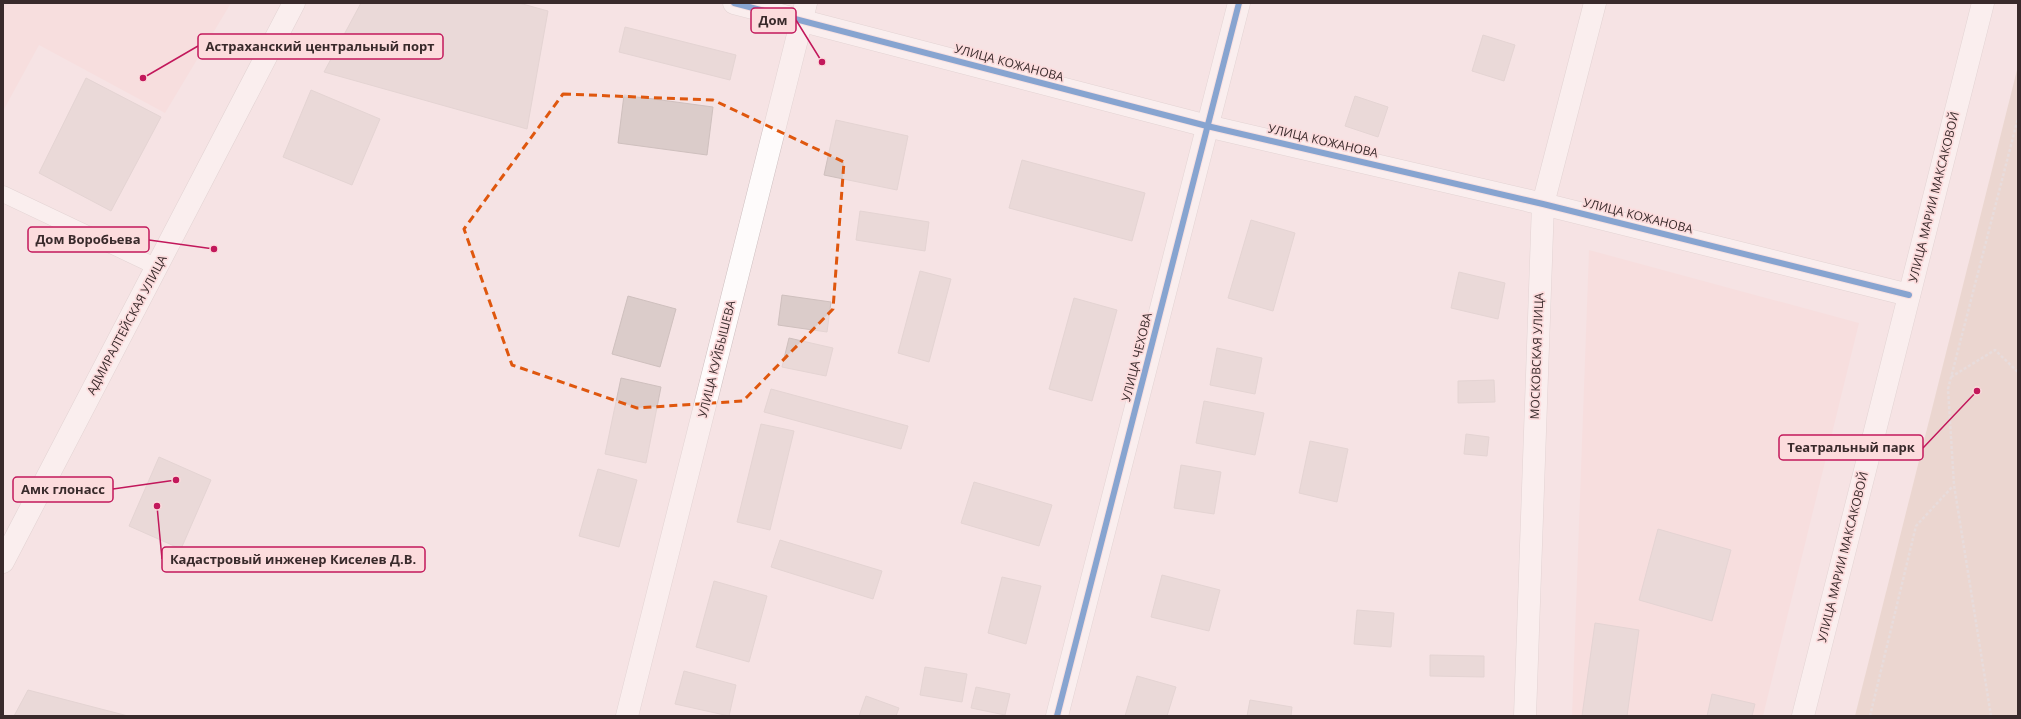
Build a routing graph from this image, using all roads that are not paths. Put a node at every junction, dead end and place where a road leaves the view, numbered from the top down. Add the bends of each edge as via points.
1 (294, 3) edge
2 (734, 3) edge
3 (1239, 3) edge
4 (1595, 3) edge
5 (1983, 3) edge
6 (804, 12) edge
7 (1207, 126) junction
8 (3, 194) edge
9 (1543, 204) junction
10 (157, 268) junction
11 (1909, 295) junction
12 (3, 562) edge
13 (627, 716) edge
14 (1057, 716) edge
15 (1525, 716) edge
16 (1803, 716) edge

1 - 10 street, АДМИРАЛТЕЙСКАЯ УЛИЦА
2 - 6 street, УЛИЦА КОЖАНОВА
3 - 7 street, УЛИЦА ЧЕХОВА
4 - 9 street, МОСКОВСКАЯ УЛИЦА
5 - 11 street, УЛИЦА МАРИИ МАКСАКОВОЙ
6 - 7 street, УЛИЦА КОЖАНОВА
6 - 13 street, УЛИЦА КУЙБЫШЕВА
7 - 9 street, УЛИЦА КОЖАНОВА
7 - 14 street, УЛИЦА ЧЕХОВА
8 - 10 lane
9 - 11 street, УЛИЦА КОЖАНОВА
9 - 15 street, МОСКОВСКАЯ УЛИЦА
10 - 12 street, АДМИРАЛТЕЙСКАЯ УЛИЦА
11 - 16 street, УЛИЦА МАРИИ МАКСАКОВОЙ

